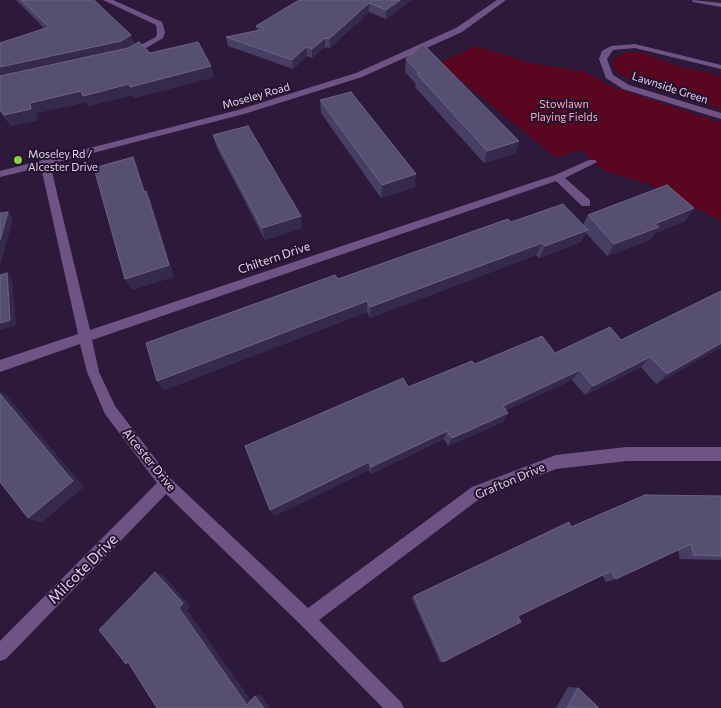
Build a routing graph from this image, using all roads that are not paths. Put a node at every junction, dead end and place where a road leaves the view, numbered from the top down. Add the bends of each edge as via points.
1 (107, 0) edge
2 (502, 0) edge
3 (696, 0) edge
4 (721, 5) edge
5 (120, 58) edge
6 (721, 67) edge
7 (721, 116) edge
8 (45, 162) junction
9 (592, 162) dead end
10 (0, 174) edge
11 (558, 177) junction
12 (586, 203) dead end
13 (84, 337) junction
14 (0, 366) edge
15 (721, 454) edge
16 (166, 484) junction
17 (307, 619) junction
18 (0, 653) edge
19 (395, 708) edge

1 - 5 street via 159,24 161,32 159,38
2 - 8 street, Moseley Road via 458,30 359,75 241,112
3 - 4 street
6 - 7 street, Lawnside Green via 635,46 611,48 603,59 609,76 626,87
8 - 10 street, Moseley Road
8 - 13 street, Alcester Drive
9 - 11 street, Chiltern Drive
11 - 12 street
11 - 13 street, Chiltern Drive
13 - 14 street, Chiltern Drive
13 - 16 street, Alcester Drive via 93,372 110,410
15 - 17 street, Grafton Drive via 627,454 556,462 478,492
16 - 17 street, Alcester Drive
16 - 18 street, Milcote Drive
17 - 19 street, Alcester Drive

